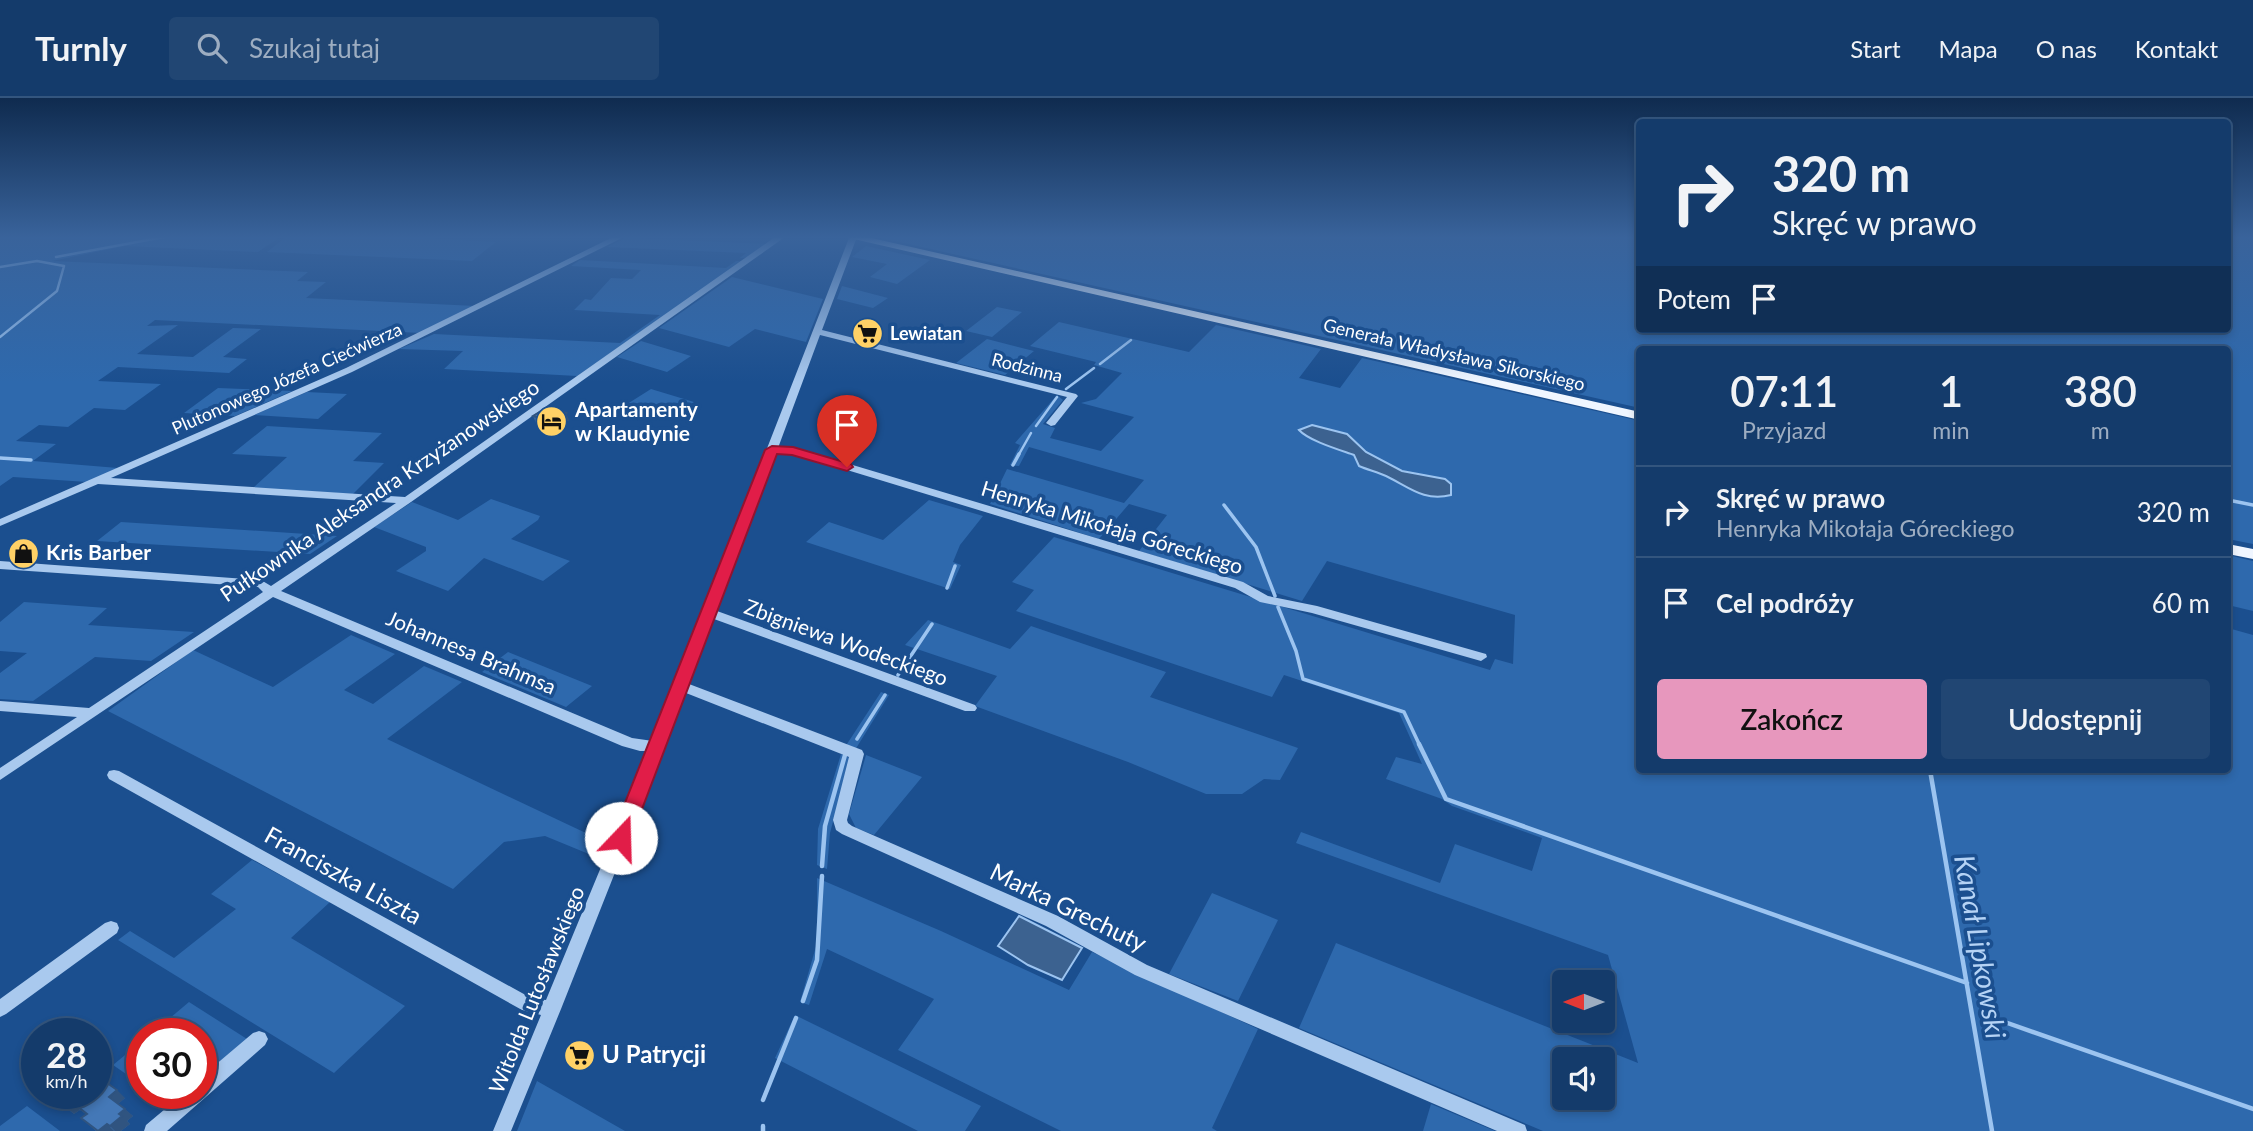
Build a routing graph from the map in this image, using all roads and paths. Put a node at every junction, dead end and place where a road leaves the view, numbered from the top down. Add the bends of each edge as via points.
1 (522, 285) edge
2 (712, 285) edge
3 (835, 285) edge
4 (1061, 285) edge
5 (818, 332) junction
6 (1636, 415) edge
7 (1051, 423) dead end
8 (772, 450) junction
9 (97, 481) junction
10 (407, 500) junction
11 (0, 523) edge
12 (2231, 550) edge
13 (2253, 554) edge
14 (0, 565) edge
15 (270, 592) junction
16 (709, 613) junction
17 (1480, 657) dead end
18 (682, 686) junction
19 (0, 706) edge
20 (970, 708) dead end
21 (91, 713) junction
22 (657, 746) junction
23 (0, 775) edge
24 (114, 775) dead end
25 (111, 928) dead end
26 (0, 1009) edge
27 (553, 1009) junction
28 (259, 1039) dead end
29 (217, 1075) edge
30 (179, 1109) edge
31 (153, 1131) edge
32 (502, 1131) edge
33 (1518, 1131) edge

1 - 9 street, Plutonowego Józefa Ciećwierza via 349,370
2 - 10 street, Pułkownika Aleksandra Krzyżanowskiego
3 - 5 street, Witolda Lutosławskiego
4 - 6 main road, Generała Władysława Sikorskiego
5 - 7 street, Rodzinna via 1073,396
5 - 8 street, Witolda Lutosławskiego
8 - 16 street, Witolda Lutosławskiego
8 - 17 street, Henryka Mikołaja Góreckiego via 802,453 1239,585 1264,598
9 - 10 street
9 - 11 street, Plutonowego Józefa Ciećwierza
10 - 15 street, Pułkownika Aleksandra Krzyżanowskiego
12 - 13 main road
14 - 15 street, Johannesa Brahmsa via 236,581 261,584
15 - 21 street, Pułkownika Aleksandra Krzyżanowskiego
15 - 22 street, Johannesa Brahmsa via 627,742
16 - 18 street, Witolda Lutosławskiego
16 - 20 street, Zbigniewa Wodeckiego
18 - 22 street, Witolda Lutosławskiego
18 - 33 street, Marka Grechuty via 857,754 840,820 847,830 1052,921 1141,970
19 - 21 street
21 - 23 street, Pułkownika Aleksandra Krzyżanowskiego
22 - 27 street, Witolda Lutosławskiego
24 - 27 street, Franciszka Liszta via 528,1005
25 - 26 street
27 - 32 street, Witolda Lutosławskiego
28 - 29 street
30 - 31 street

